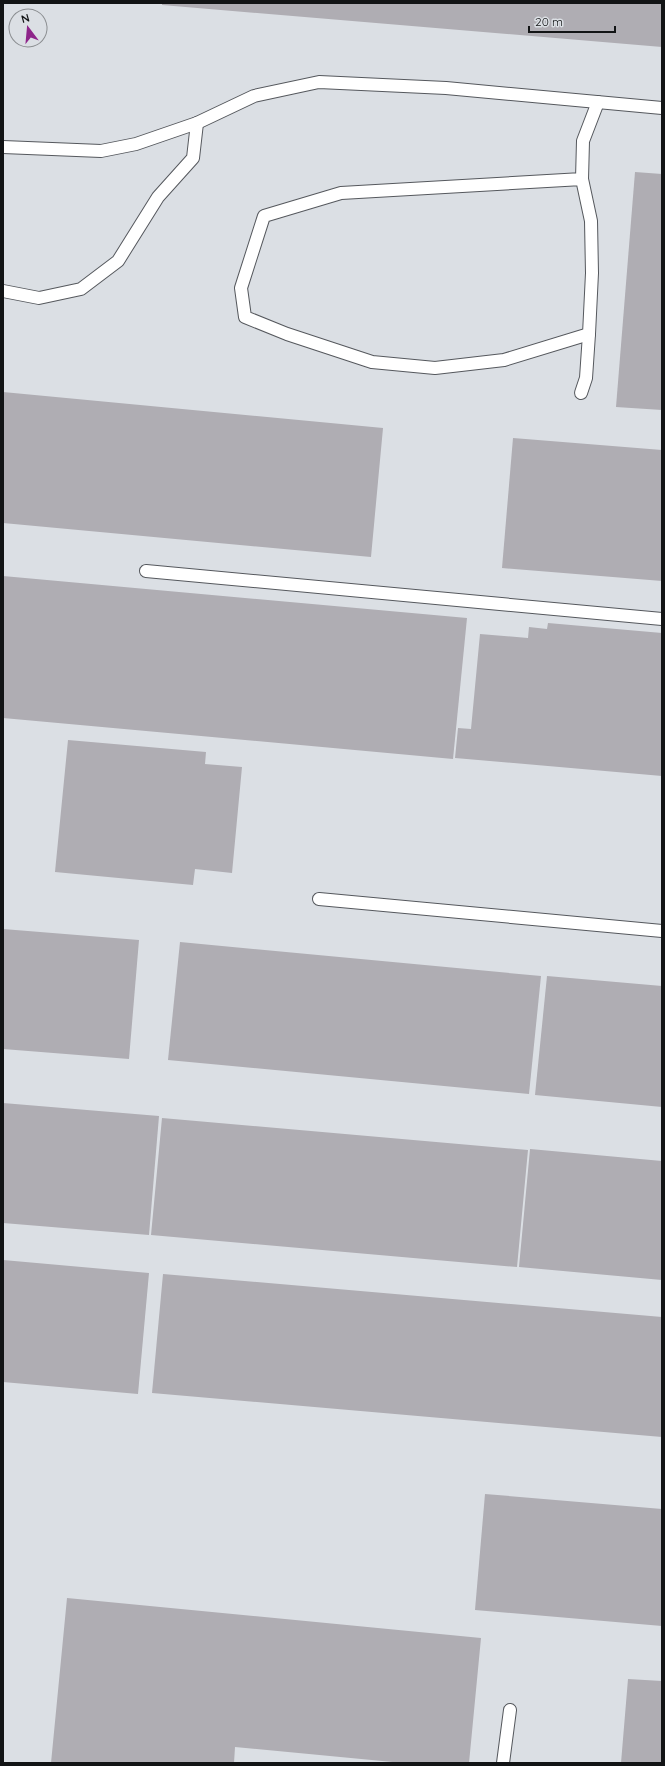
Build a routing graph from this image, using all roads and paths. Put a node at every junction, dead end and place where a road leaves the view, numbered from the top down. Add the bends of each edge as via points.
1 (598, 102) junction
2 (662, 108) edge
3 (197, 124) junction
4 (3, 147) edge
5 (582, 179) junction
6 (3, 291) edge
7 (589, 334) junction
8 (581, 393) dead end
9 (146, 570) dead end
10 (662, 619) edge
11 (319, 899) dead end
12 (662, 931) edge
13 (510, 1710) dead end
14 (503, 1763) edge

1 - 2 lane
1 - 3 lane via 446,88 319,82 254,96
1 - 5 lane via 583,141
3 - 4 lane via 136,144 101,151
3 - 6 lane via 194,158 158,197 118,260 81,289 39,298
5 - 7 lane via 591,222
5 - 7 lane via 341,193 264,216 241,288 245,317 372,362 435,368 504,360
7 - 8 lane via 586,378
9 - 10 lane
11 - 12 lane
13 - 14 lane

